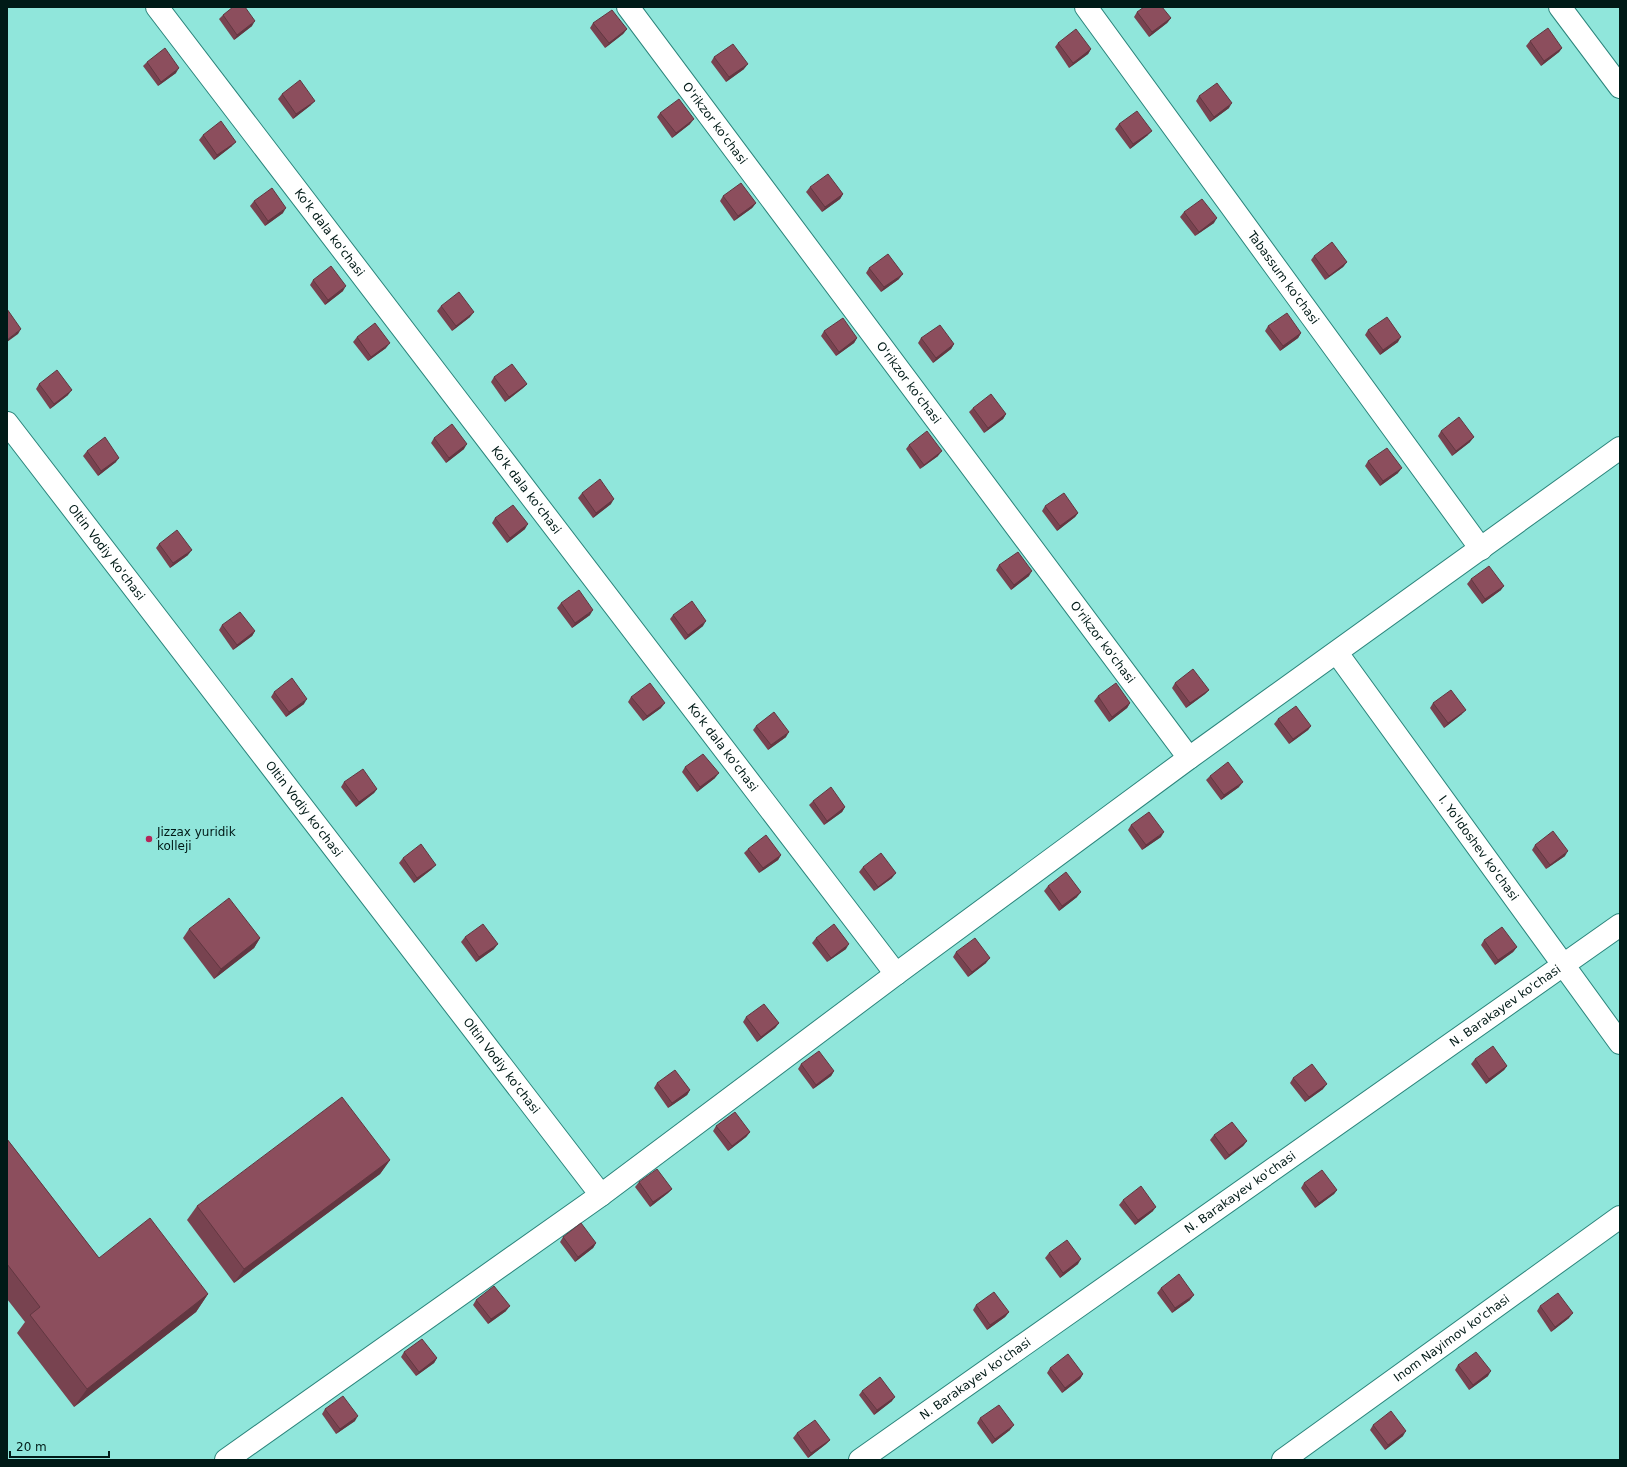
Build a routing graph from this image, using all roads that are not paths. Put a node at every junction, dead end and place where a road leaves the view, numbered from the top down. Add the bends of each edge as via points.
1 (157, 7) edge
2 (628, 7) edge
3 (1086, 7) edge
4 (1560, 7) edge
5 (1620, 87) edge
6 (7, 423) edge
7 (1620, 448) edge
8 (1481, 549) junction
9 (1337, 653) junction
10 (1189, 758) junction
11 (1620, 925) edge
12 (1564, 966) junction
13 (896, 974) junction
14 (1620, 1044) edge
15 (601, 1195) junction
16 (1620, 1217) edge
17 (226, 1460) edge
18 (860, 1460) edge
19 (1283, 1460) edge

1 - 13 street, Ko'k dala ko'chasi
2 - 10 street, O'rikzor ko'chasi
3 - 8 street, Tabassum ko'chasi
4 - 5 street
6 - 15 street, Oltin Vodiy ko'chasi
7 - 8 street
8 - 9 street
9 - 10 street
9 - 12 street, I. Yo'ldoshev ko'chasi
10 - 13 street
11 - 12 street, N. Barakayev ko'chasi
12 - 14 street, I. Yo'ldoshev ko'chasi
12 - 18 street, N. Barakayev ko'chasi
13 - 15 street
15 - 17 street
16 - 19 street, Inom Nayimov ko'chasi

